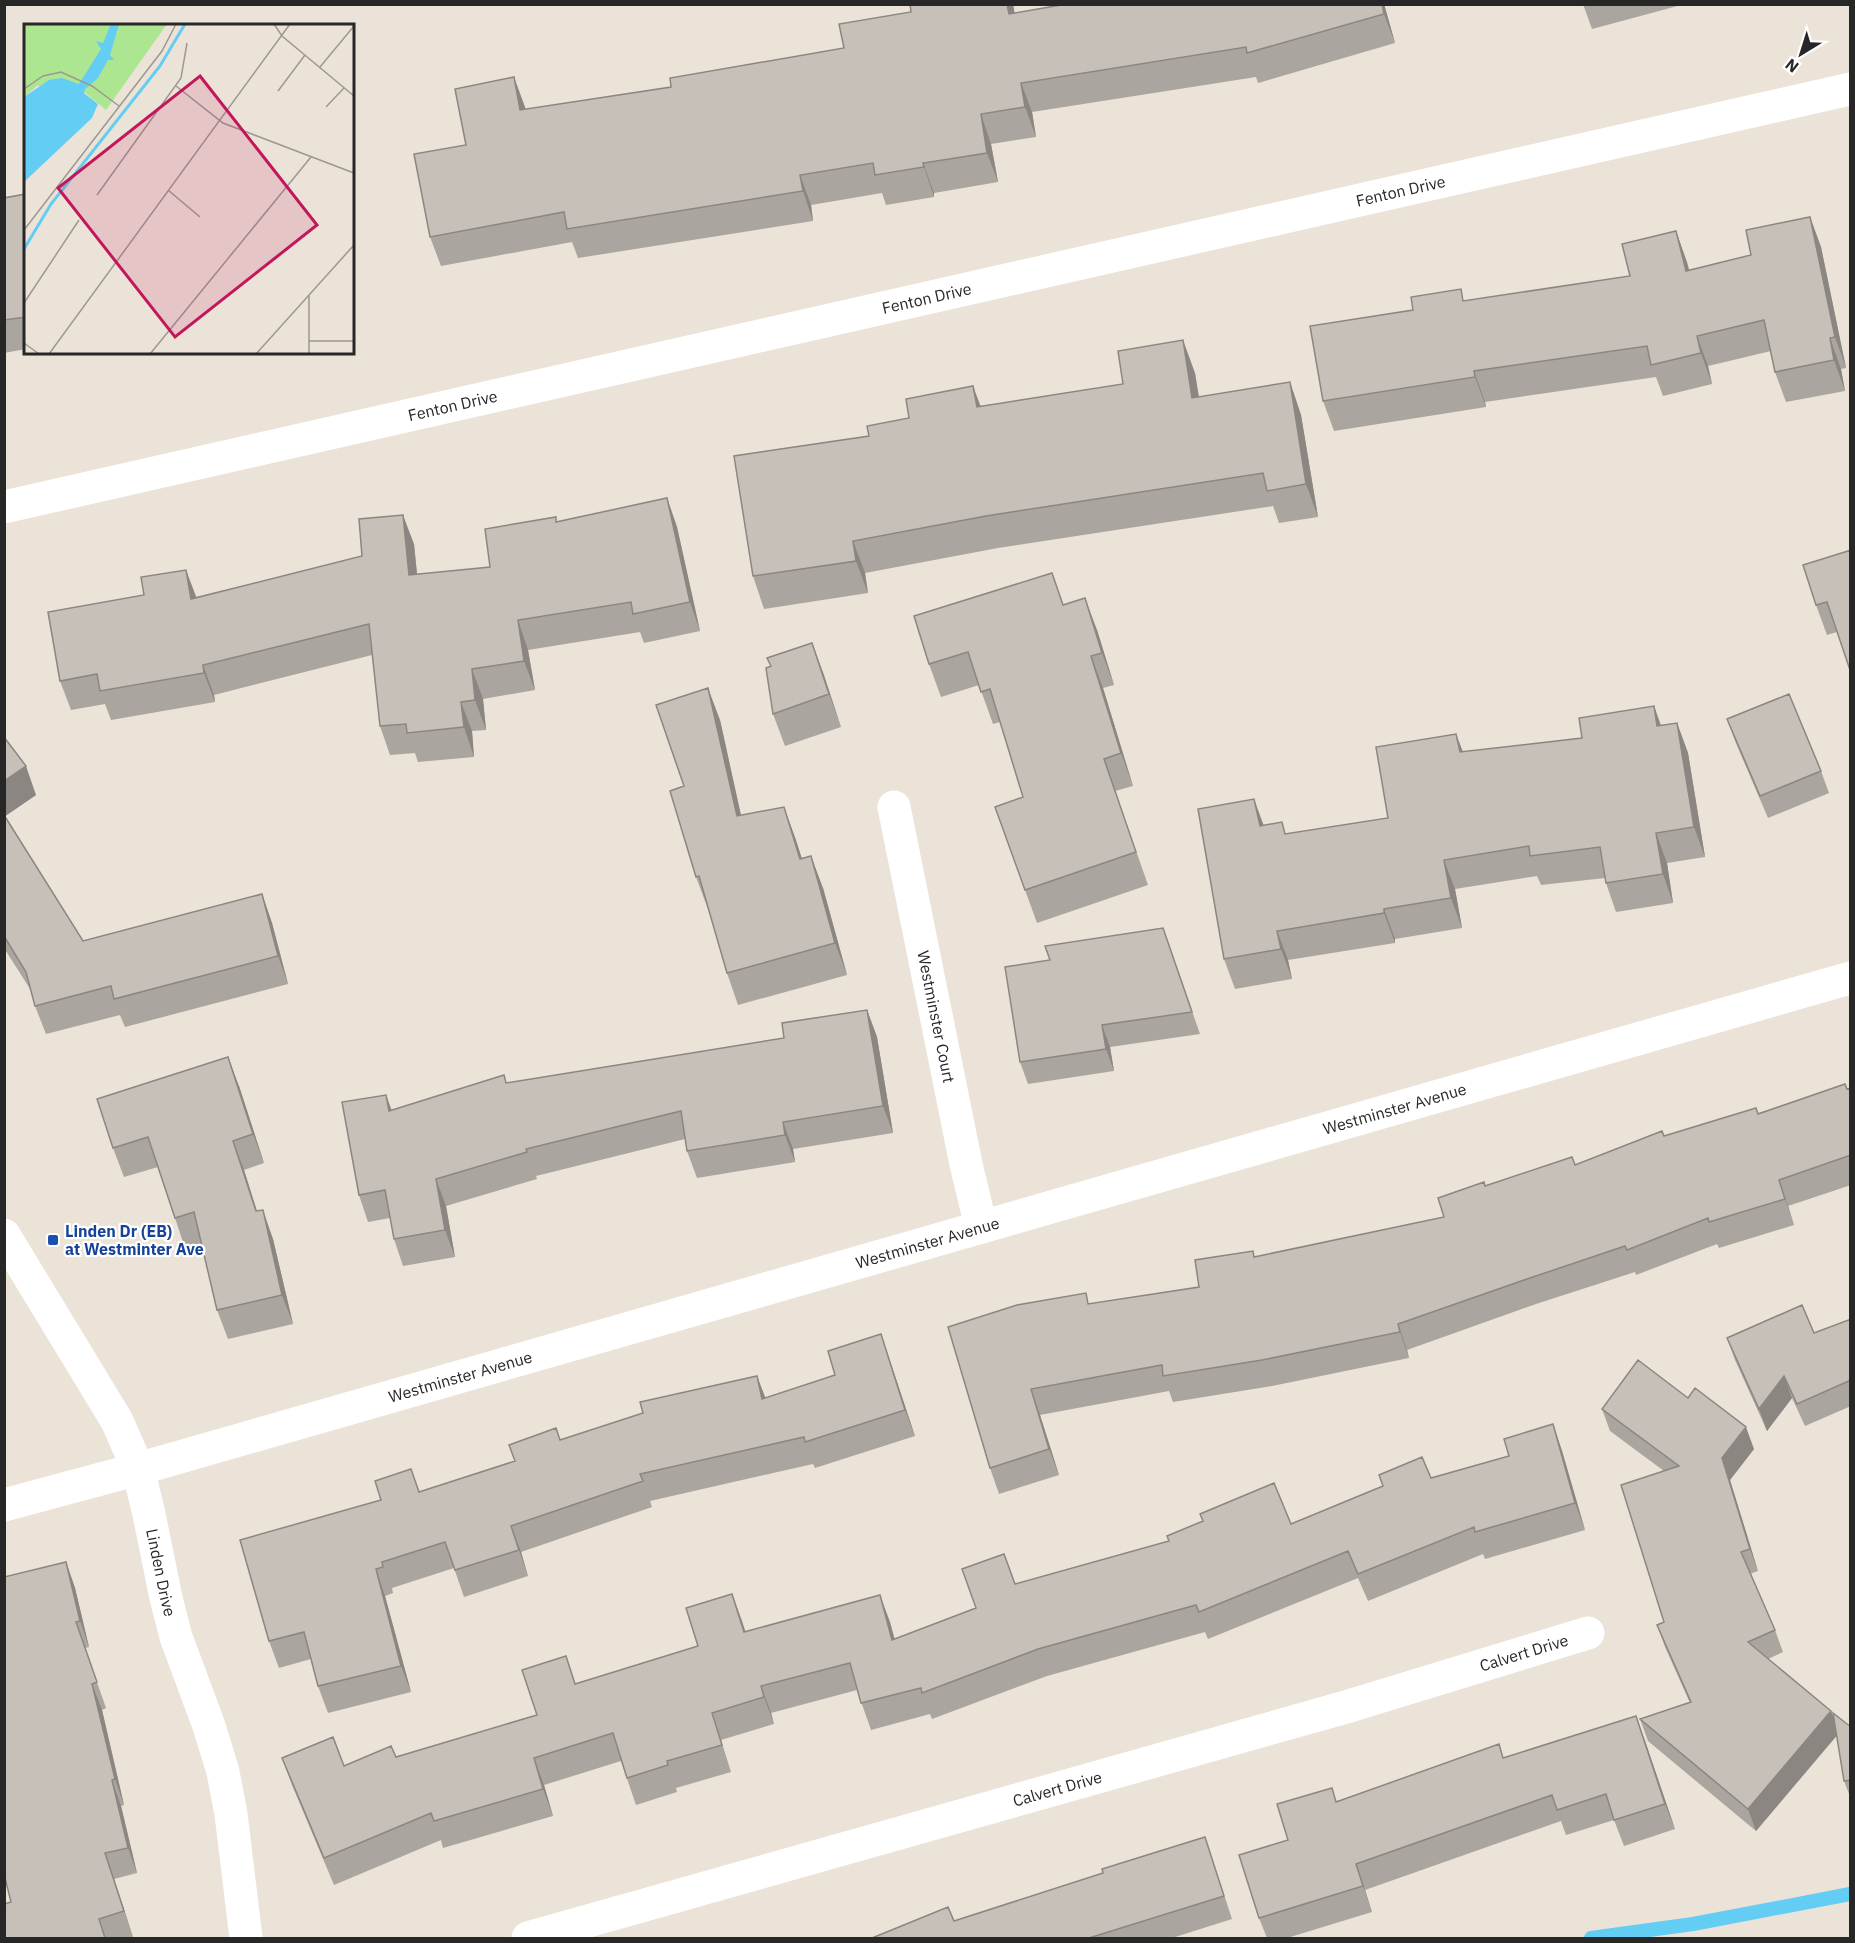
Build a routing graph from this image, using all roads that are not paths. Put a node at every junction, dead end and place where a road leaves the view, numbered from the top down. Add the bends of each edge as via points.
1 (1851, 89) edge
2 (4, 507) edge
3 (894, 807) dead end
4 (1851, 978) edge
5 (981, 1227) junction
6 (4, 1235) edge
7 (138, 1469) junction
8 (4, 1505) edge
9 (1588, 1634) dead end
10 (246, 1938) edge
11 (528, 1938) edge

1 - 2 street, Fenton Drive
3 - 5 street, Westminster Court
4 - 5 street, Westminster Avenue
5 - 7 street, Westminster Avenue
6 - 7 street, Linden Drive via 117,1421
7 - 8 street, Westminster Avenue
7 - 10 street, Linden Drive via 176,1637 223,1772
9 - 11 street, Calvert Drive via 1323,1714

